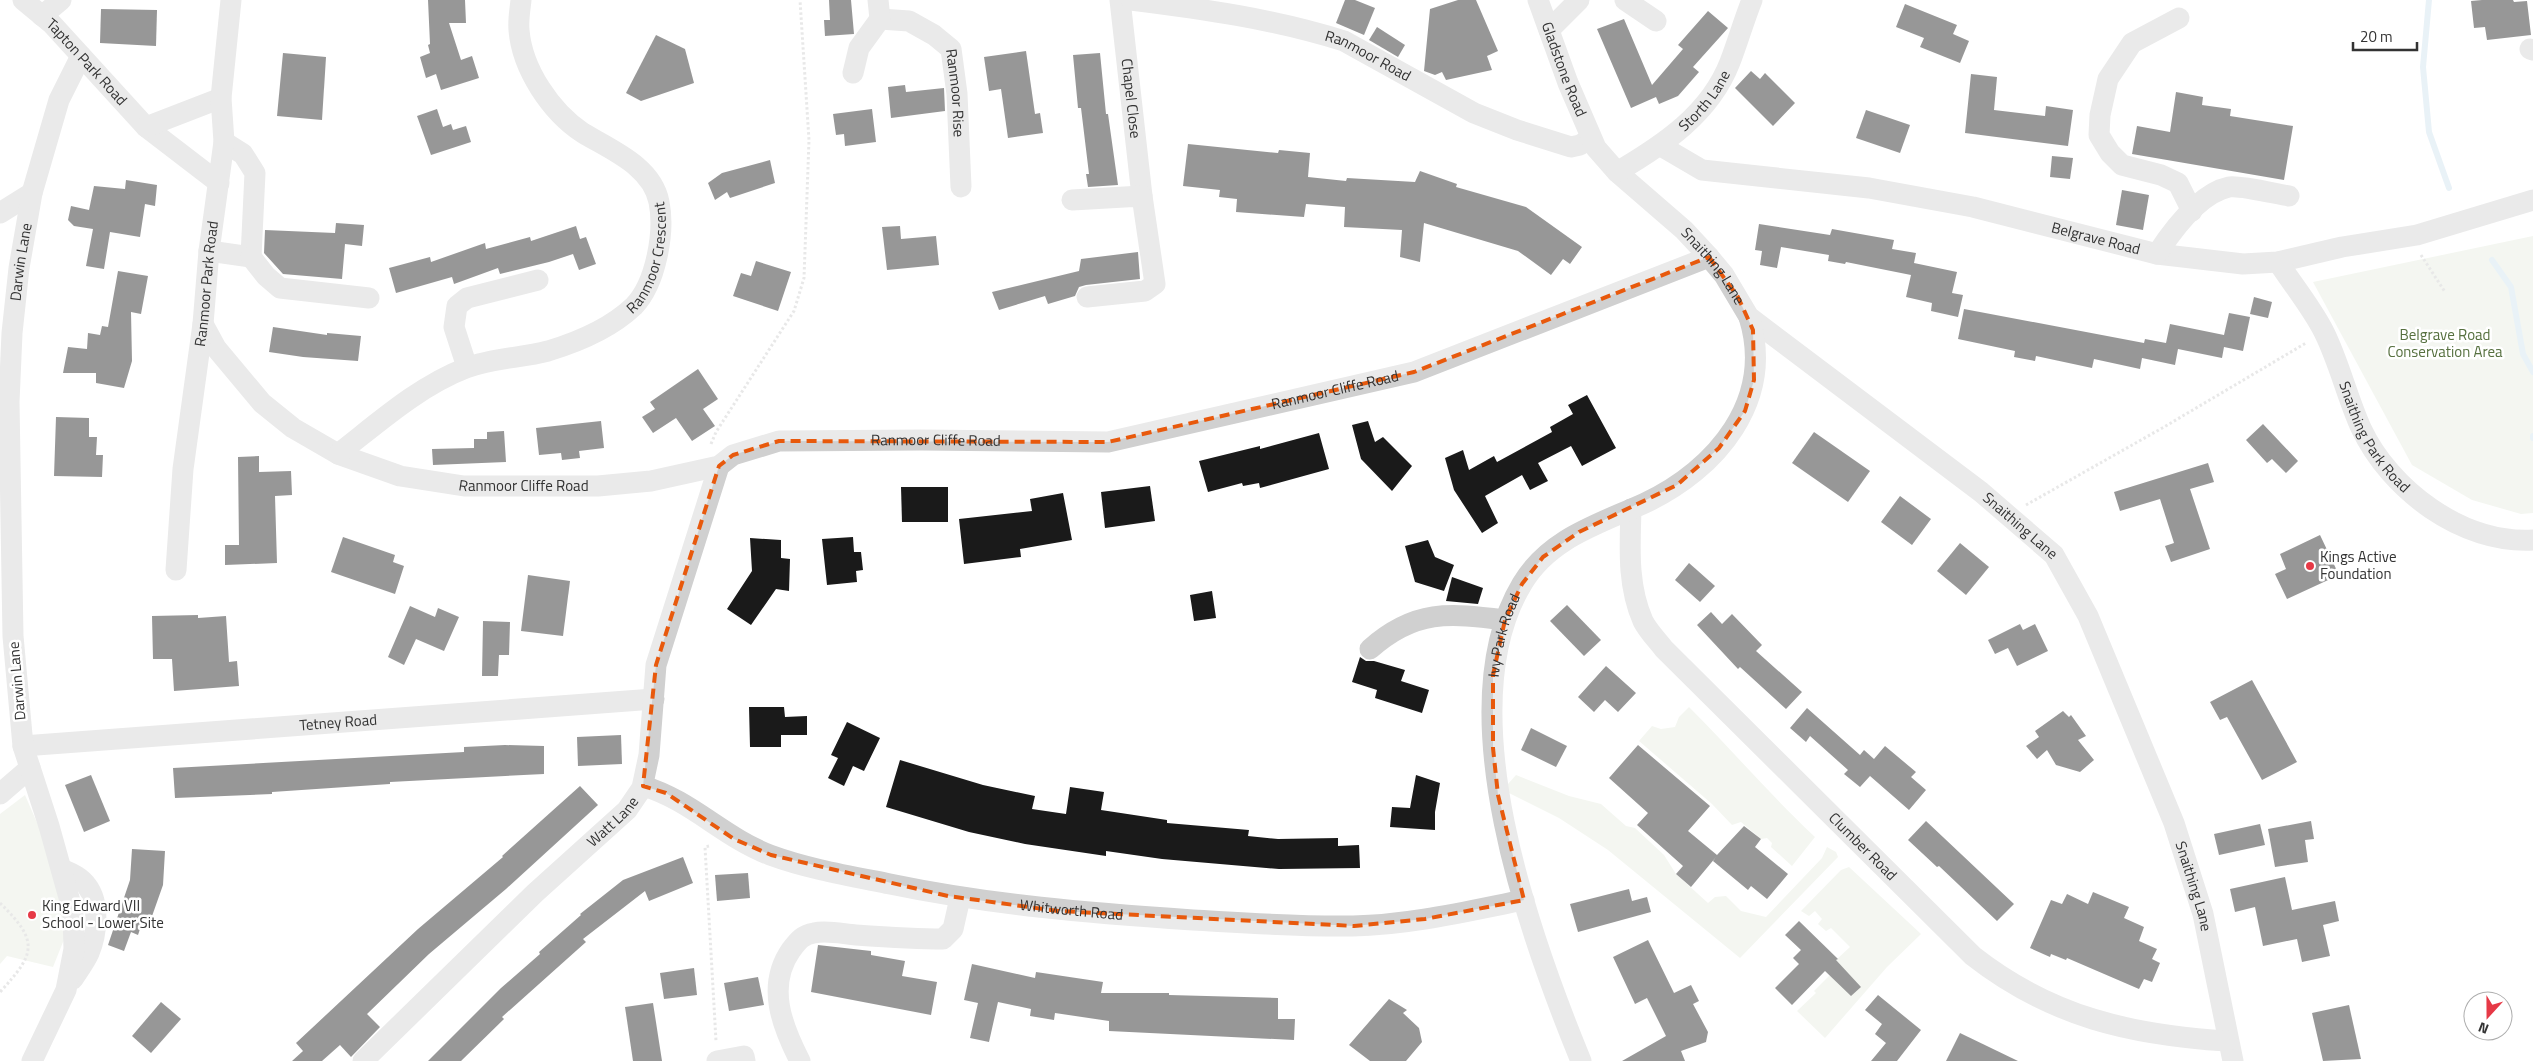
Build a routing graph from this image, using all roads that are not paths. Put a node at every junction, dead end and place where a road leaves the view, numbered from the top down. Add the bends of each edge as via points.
1 (23, 0) edge
2 (61, 0) edge
3 (231, 0) edge
4 (521, 0) edge
5 (1120, 0) edge
6 (1131, 0) edge
7 (1538, 0) edge
8 (1579, 0) edge
9 (1625, 0) edge
10 (1752, 0) edge
11 (879, 10) edge
12 (42, 16) junction
13 (2179, 18) dead end
14 (1656, 21) dead end
15 (1549, 30) junction
16 (80, 56) junction
17 (853, 73) dead end
18 (220, 98) junction
19 (146, 127) junction
20 (1592, 138) junction
21 (224, 142) junction
22 (1661, 146) junction
23 (1617, 172) junction
24 (218, 184) junction
25 (961, 187) dead end
26 (32, 193) junction
27 (1142, 196) junction
28 (2289, 196) dead end
29 (1072, 200) dead end
30 (2533, 200) edge
31 (2192, 211) junction
32 (0, 213) edge
33 (209, 251) junction
34 (2157, 254) junction
35 (251, 257) junction
36 (1709, 257) junction
37 (2278, 262) junction
38 (538, 280) dead end
39 (1087, 297) dead end
40 (369, 298) dead end
41 (1749, 317) junction
42 (203, 324) junction
43 (467, 367) junction
44 (338, 454) junction
45 (710, 468) junction
46 (5, 502) edge
47 (1632, 508) junction
48 (2533, 540) edge
49 (176, 570) dead end
50 (1505, 620) junction
51 (7, 638) edge
52 (1370, 649) dead end
53 (654, 699) junction
54 (23, 746) junction
55 (30, 768) junction
56 (643, 786) junction
57 (0, 794) edge
58 (960, 898) junction
59 (1524, 900) junction
60 (2227, 1041) junction
61 (717, 1060) edge
62 (32, 1061) edge
63 (363, 1061) edge
64 (745, 1061) edge
65 (800, 1061) edge
66 (1581, 1061) edge
67 (2233, 1061) edge

1 - 12 street, Tapton Park Road
2 - 12 street
3 - 18 street, Ranmoor Park Road
4 - 43 street, Ranmoor Crescent via 519,31 528,64 542,91 582,132 644,172 659,201 661,238 654,270 635,305 603,330 548,350
5 - 27 street, Chapel Close
6 - 20 street, Ranmoor Road via 1228,12 1344,41 1474,113 1517,130 1571,147
7 - 15 street, Gladstone Road
8 - 15 street
9 - 14 street
10 - 22 street, Storth Lane via 1730,63 1712,94 1688,123
11 - 17 street, Ranmoor Rise via 859,48
11 - 25 street, Ranmoor Rise via 909,21 951,49 957,94
12 - 16 street, Tapton Park Road
13 - 31 street via 2132,43 2108,79 2099,135 2122,165 2161,175 2178,184
15 - 20 street, Gladstone Road
16 - 19 street, Tapton Park Road
16 - 26 street, Darwin Lane via 59,100
18 - 19 street
18 - 21 street, Ranmoor Park Road
19 - 24 street, Tapton Park Road
20 - 23 street, Snaithing Lane via 1604,159
21 - 24 street, Ranmoor Park Road
21 - 35 street via 243,154 255,173
22 - 23 street, Storth Lane
22 - 34 street, Belgrave Road via 1702,170 1868,188 1973,207
23 - 36 street, Snaithing Lane via 1672,219
24 - 33 street, Ranmoor Park Road
26 - 32 street
26 - 46 street, Darwin Lane via 12,333
27 - 29 street
27 - 39 street, Chapel Close via 1155,284 1145,291
28 - 31 street via 2229,187 2209,196
30 - 37 street, Belgrave Road via 2417,235
31 - 34 street via 2172,231
33 - 35 street
33 - 42 street, Ranmoor Park Road
34 - 37 street, Belgrave Road via 2243,264
35 - 40 street via 280,288
36 - 41 street, Snaithing Lane
36 - 45 street, Ranmoor Cliffe Road via 1414,372 1108,442 779,441 733,455
37 - 48 street, Snaithing Park Road via 2324,332 2362,430 2381,461 2409,491 2462,527 2494,536
38 - 43 street via 467,298 457,306 454,327
41 - 47 street, Ivy Park Road via 1755,346 1754,380 1745,411 1719,448 1692,473
41 - 60 street, Snaithing Lane via 1981,492 2054,555 2077,592 2174,823 2203,914
42 - 44 street, Ranmoor Cliffe Road via 216,348 262,402 292,428
42 - 49 street, Ranmoor Park Road via 183,469
43 - 44 street, Ranmoor Crescent via 429,386
44 - 45 street, Ranmoor Cliffe Road via 400,476 464,486 598,486 651,481
45 - 53 street, Watt Lane via 656,666
46 - 51 street, Darwin Lane
47 - 50 street, Ivy Park Road via 1579,532 1543,557 1522,584
47 - 60 street, Clumber Road via 1630,554 1633,594 1644,622 1664,649 1974,956 1998,976 2084,1018 2126,1030
50 - 52 street via 1462,615 1416,620 1400,625
50 - 59 street, Ivy Park Road via 1493,675 1493,748 1498,794
51 - 54 street, Darwin Lane
53 - 54 street, Tetney Road
53 - 56 street, Watt Lane
54 - 55 street, Darwin Lane
55 - 57 street
55 - 62 street, Darwin Lane via 62,869 73,922 74,949 66,990
56 - 58 street, Whitworth Road via 666,793 734,839 771,855 846,875
56 - 63 street, Watt Lane via 627,810 535,893
58 - 59 street, Whitworth Road via 1058,911 1354,926 1425,919
58 - 65 street via 954,929 943,939 815,932 800,938 785,959 777,988 785,1032
59 - 66 street, Ivy Park Road
60 - 67 street, Snaithing Lane
61 - 64 street via 744,1056

